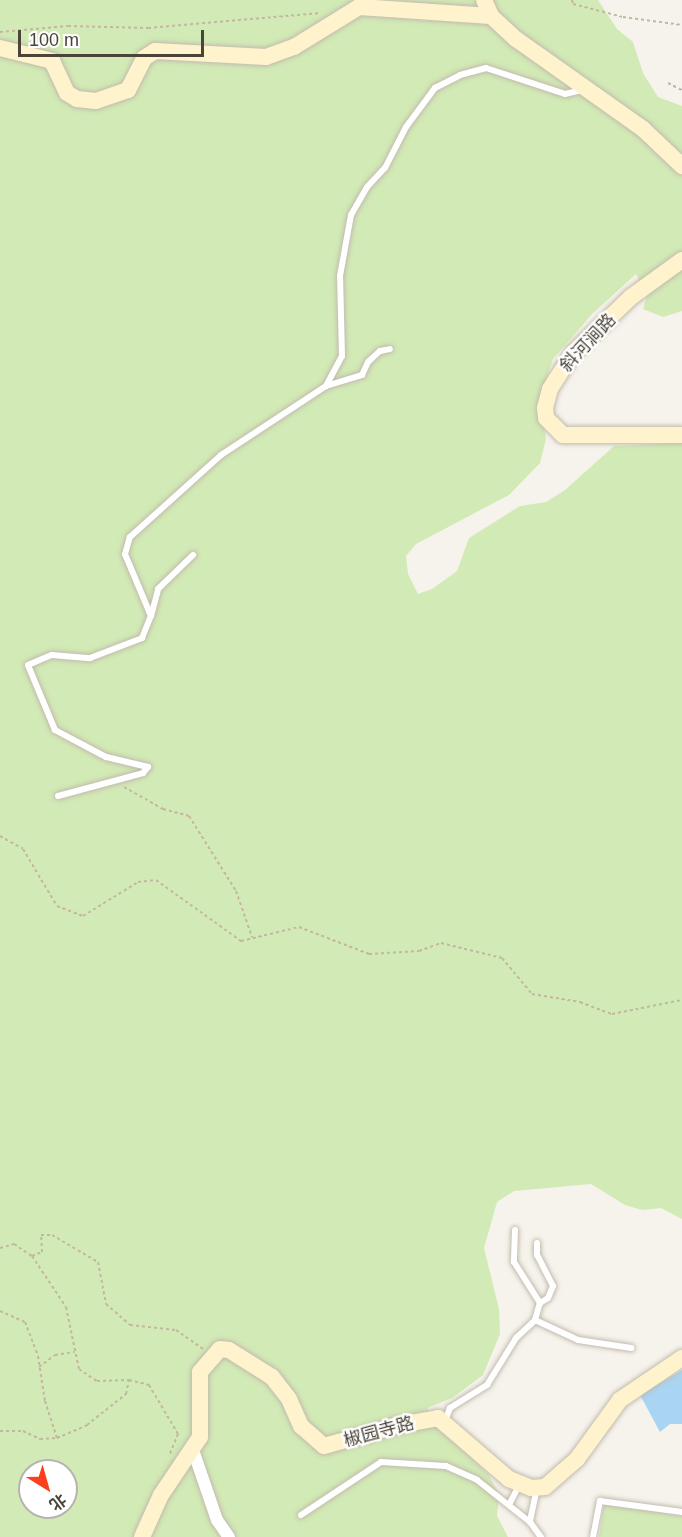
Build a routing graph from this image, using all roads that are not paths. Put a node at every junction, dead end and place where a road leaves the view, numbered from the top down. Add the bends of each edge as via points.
1 (484, 0) edge
2 (490, 16) junction
3 (0, 48) edge
4 (584, 90) junction
5 (682, 165) edge
6 (682, 260) edge
7 (390, 349) dead end
8 (326, 386) junction
9 (682, 435) edge
10 (193, 555) dead end
11 (151, 616) junction
12 (58, 796) dead end
13 (515, 1230) dead end
14 (537, 1243) dead end
15 (540, 1303) junction
16 (535, 1320) junction
17 (631, 1348) dead end
18 (682, 1358) edge
19 (444, 1421) junction
20 (193, 1450) junction
21 (520, 1484) junction
22 (537, 1488) junction
23 (510, 1503) junction
24 (682, 1512) edge
25 (302, 1515) dead end
26 (530, 1522) junction
27 (142, 1537) edge
28 (229, 1537) edge
29 (541, 1537) edge
30 (593, 1537) edge

1 - 2 street
2 - 3 street via 359,7 294,46 266,57 155,51 144,58 128,90 96,101 77,99 67,93 52,61
2 - 4 street
4 - 5 street via 643,129
4 - 8 lane via 565,94 486,68 435,88 351,215 340,276 342,356
6 - 9 street, 斜河涧路 via 632,297 573,353 550,389 545,408 546,418 563,435
7 - 8 lane via 368,362 362,375
8 - 11 lane via 221,455 130,537 126,554
10 - 11 lane via 158,589
11 - 12 lane via 142,638 90,658 52,655 28,665 55,730 106,758 148,767 143,773
13 - 15 lane via 514,1262
14 - 15 lane via 537,1255 553,1286 548,1298
15 - 16 lane
16 - 17 lane via 578,1340
16 - 19 lane via 516,1338 487,1385 450,1408
18 - 22 street via 620,1400 576,1459 545,1486
19 - 20 street, 椒园寺路 via 438,1418 399,1425 324,1446 301,1426 289,1399 272,1377 230,1350 220,1349 200,1372 200,1437
19 - 21 street via 479,1456
20 - 27 street via 172,1478
20 - 28 street via 217,1520
21 - 22 street
21 - 23 lane
22 - 26 lane
23 - 25 lane via 477,1480 446,1466 381,1462
23 - 26 lane
24 - 30 lane via 600,1501
26 - 29 lane

